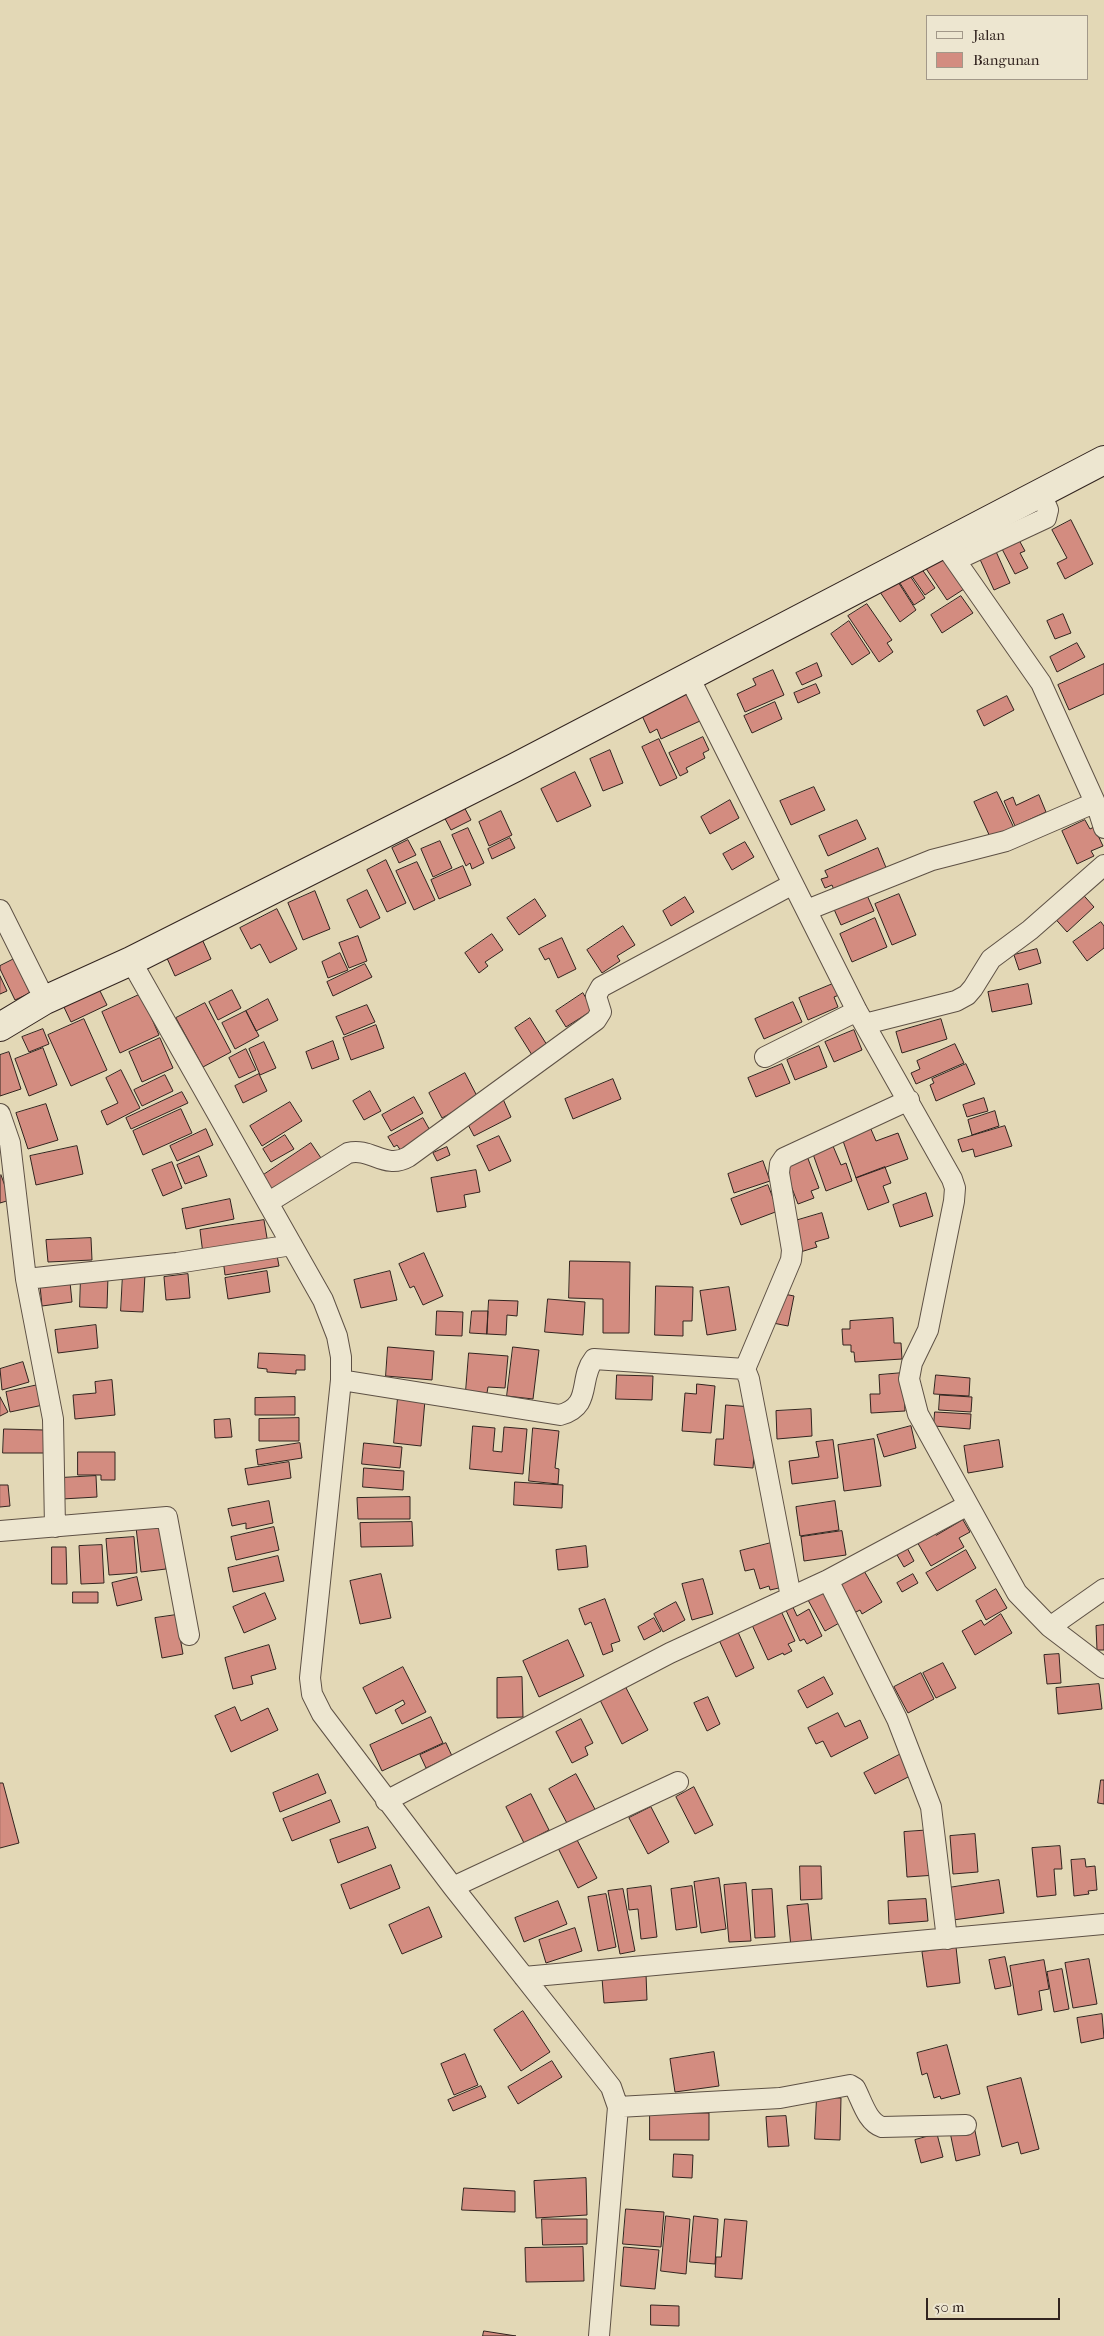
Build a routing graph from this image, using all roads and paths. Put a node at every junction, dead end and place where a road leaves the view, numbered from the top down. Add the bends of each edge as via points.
1 (1104, 460) edge
2 (950, 552) junction
3 (690, 677) junction
4 (1099, 806) edge
5 (1104, 828) edge
6 (1104, 865) edge
7 (793, 884) junction
8 (0, 910) edge
9 (807, 910) junction
10 (131, 961) junction
11 (45, 1000) junction
12 (861, 1017) junction
13 (0, 1027) edge
14 (765, 1057) dead end
15 (909, 1100) junction
16 (0, 1114) edge
17 (269, 1202) junction
18 (292, 1245) junction
19 (26, 1280) junction
20 (745, 1369) junction
21 (341, 1380) junction
22 (968, 1505) junction
23 (55, 1527) junction
24 (0, 1531) edge
25 (828, 1580) junction
26 (1104, 1589) edge
27 (791, 1597) junction
28 (1050, 1627) junction
29 (189, 1635) dead end
30 (1104, 1668) edge
31 (678, 1782) dead end
32 (386, 1801) junction
33 (453, 1887) junction
34 (1104, 1924) edge
35 (947, 1939) junction
36 (524, 1977) junction
37 (618, 2107) junction
38 (966, 2125) dead end
39 (599, 2336) edge

1 - 2 street via 1041,493
2 - 3 street
2 - 4 street via 1042,683
3 - 7 street
3 - 10 street
4 - 5 street
4 - 9 street via 1006,841 932,860
6 - 12 street via 1030,930 990,959 967,995 956,1001
7 - 9 street
7 - 17 street via 601,987 596,996 601,1012 596,1020 400,1162 357,1150
8 - 11 street
9 - 12 street
10 - 11 street
10 - 17 street
11 - 13 street
12 - 14 street
12 - 15 street
15 - 20 street via 784,1158 780,1164 791,1260
15 - 22 street via 955,1188 928,1330 908,1379 918,1414
16 - 19 street via 11,1154
17 - 18 street
18 - 19 street via 177,1263
18 - 21 street via 322,1300 337,1336
19 - 23 street via 53,1419
20 - 21 street via 594,1359 589,1365 583,1396 570,1412 560,1415
20 - 27 street via 750,1378
21 - 32 street via 310,1678 312,1694 322,1714
22 - 25 street
22 - 28 street via 1017,1593
23 - 24 street
23 - 29 street via 168,1517
25 - 27 street
25 - 35 street via 897,1719 931,1807
26 - 28 street
27 - 32 street via 670,1653
28 - 30 street
31 - 33 street
32 - 33 street
33 - 36 street
34 - 35 street
35 - 36 street
36 - 37 street via 611,2087
37 - 38 street via 780,2098 850,2085 855,2088 875,2125
37 - 39 street

